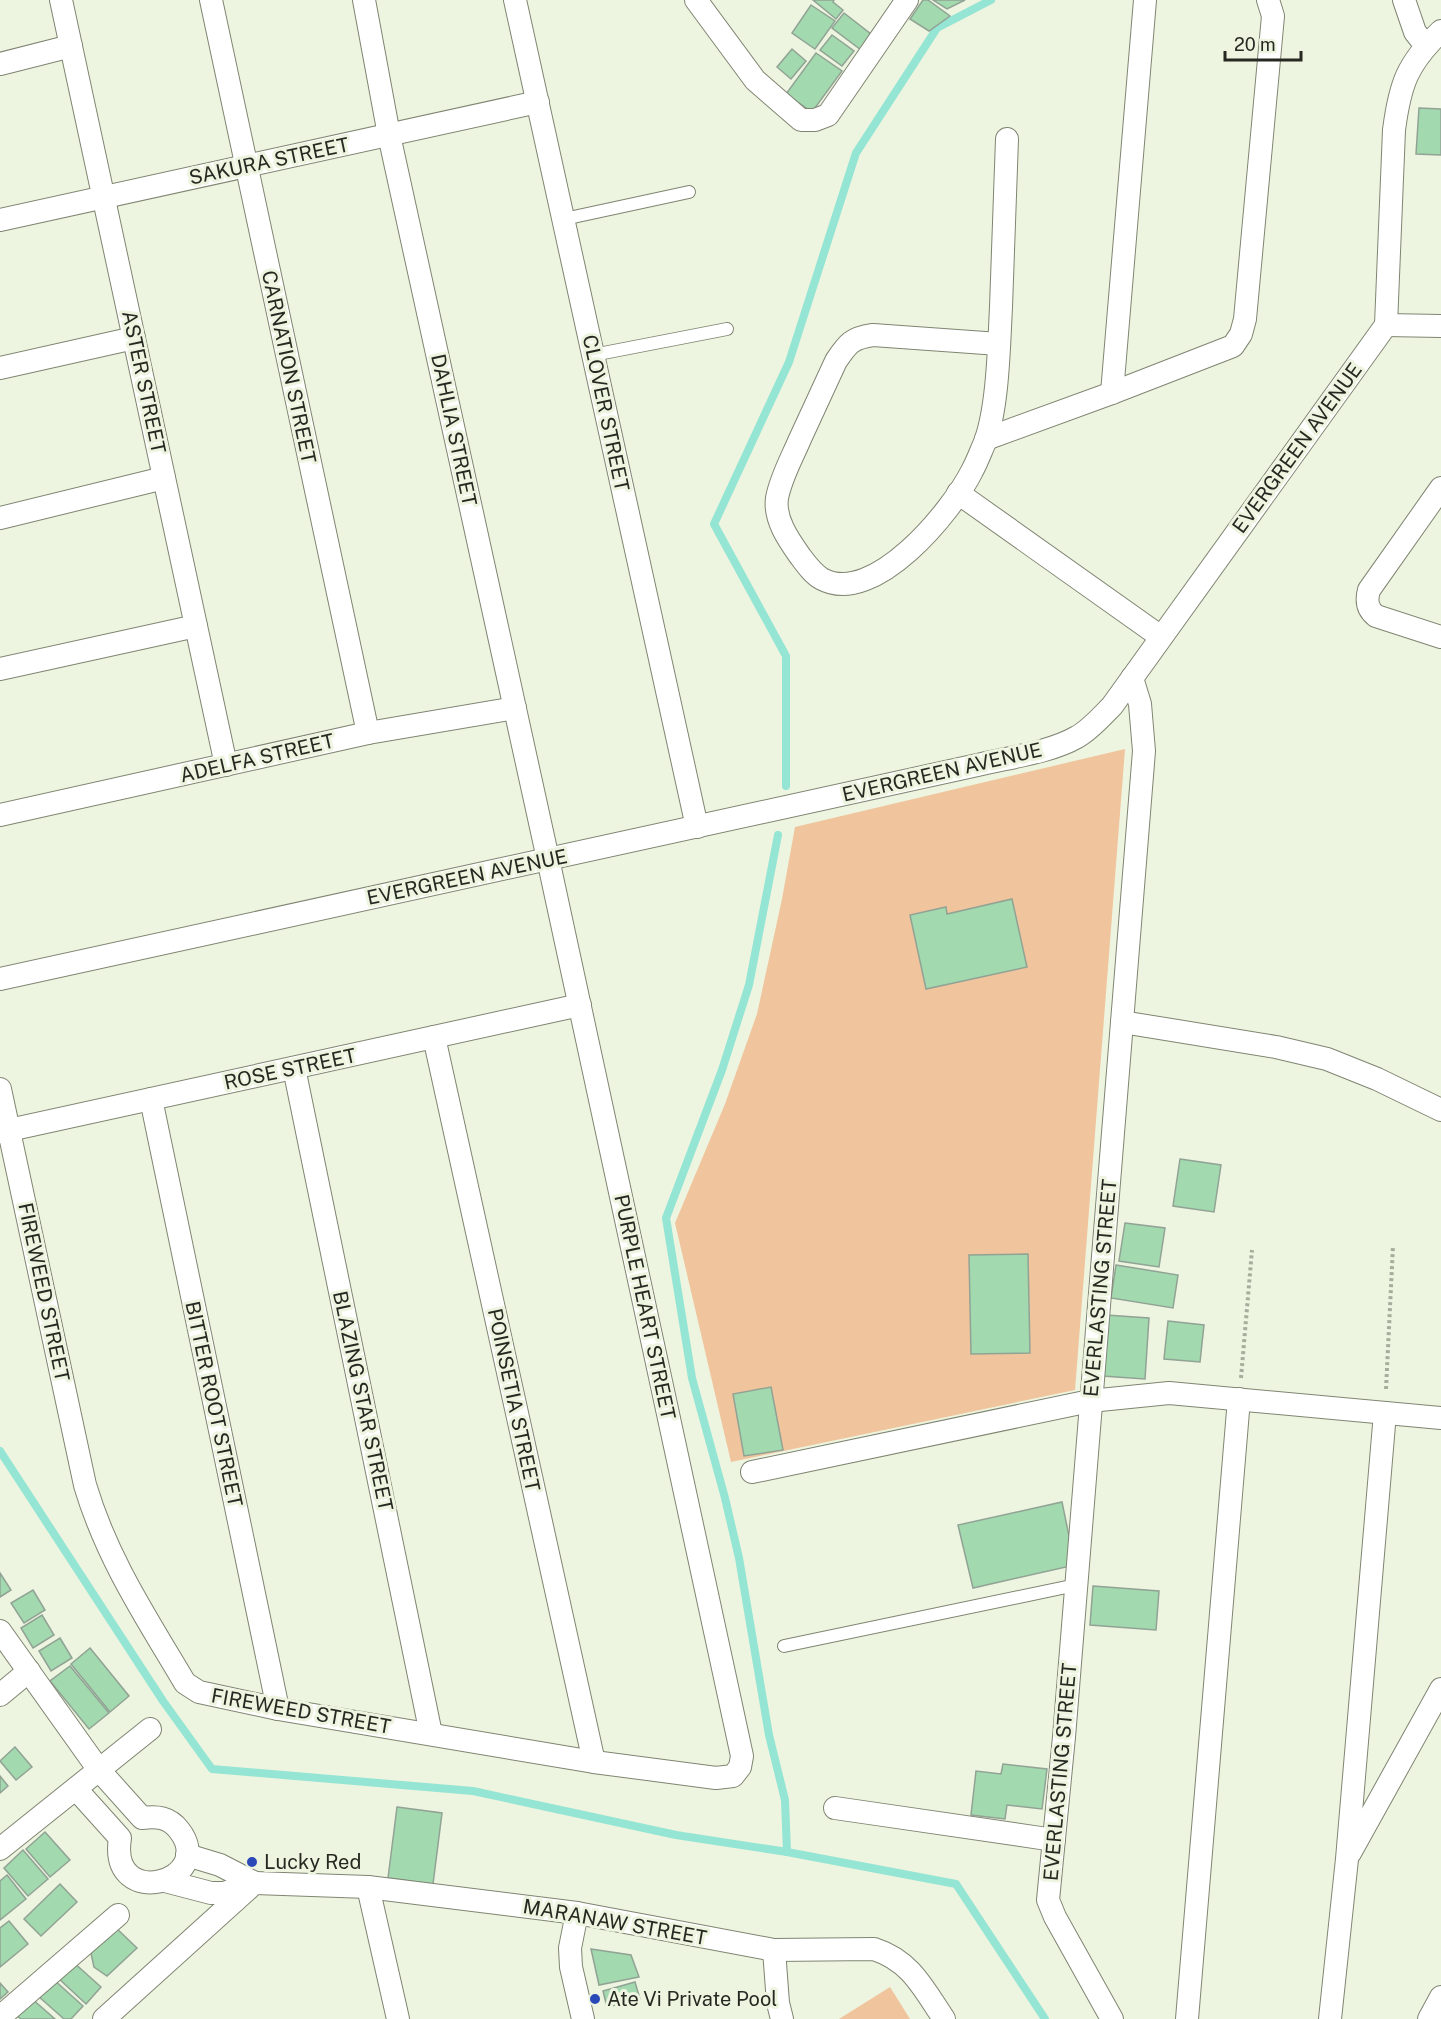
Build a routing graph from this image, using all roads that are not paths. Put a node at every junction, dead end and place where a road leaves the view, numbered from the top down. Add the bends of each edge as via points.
1 (61, 0) edge
2 (211, 0) edge
3 (364, 0) edge
4 (516, 0) edge
5 (696, 0) edge
6 (907, 0) edge
7 (1144, 0) edge
8 (1269, 0) edge
9 (1404, 0) edge
10 (1434, 39) edge
11 (71, 46) junction
12 (0, 64) edge
13 (538, 102) junction
14 (388, 135) junction
15 (1007, 139) dead end
16 (245, 166) junction
17 (689, 192) dead end
18 (104, 197) junction
19 (564, 219) junction
20 (0, 220) edge
21 (1386, 325) junction
22 (1441, 326) edge
23 (727, 329) dead end
24 (134, 338) junction
25 (999, 344) junction
26 (593, 355) junction
27 (0, 368) edge
28 (1112, 393) junction
29 (986, 439) junction
30 (164, 478) junction
31 (1440, 491) edge
32 (958, 493) junction
33 (0, 518) edge
34 (196, 626) junction
35 (1161, 637) junction
36 (1441, 638) edge
37 (0, 669) edge
38 (1132, 678) junction
39 (515, 708) junction
40 (368, 733) junction
41 (226, 765) junction
42 (0, 815) edge
43 (697, 827) junction
44 (548, 859) junction
45 (0, 979) edge
46 (580, 1005) junction
47 (1122, 1022) junction
48 (434, 1037) junction
49 (294, 1068) junction
50 (0, 1089) edge
51 (151, 1099) junction
52 (1441, 1110) edge
53 (4, 1131) edge
54 (1239, 1399) junction
55 (1090, 1401) junction
56 (1385, 1413) junction
57 (1441, 1418) edge
58 (752, 1472) dead end
59 (1076, 1586) junction
60 (0, 1631) edge
61 (784, 1646) dead end
62 (29, 1671) junction
63 (1441, 1689) edge
64 (0, 1695) edge
65 (278, 1709) junction
66 (150, 1729) dead end
67 (431, 1734) junction
68 (742, 1756) joint
69 (594, 1762) junction
70 (99, 1770) junction
71 (76, 1789) junction
72 (835, 1808) dead end
73 (1053, 1840) junction
74 (0, 1849) edge
75 (187, 1855) junction
76 (1347, 1859) junction
77 (165, 1881) junction
78 (255, 1883) junction
79 (368, 1887) junction
80 (577, 1913) junction
81 (118, 1915) dead end
82 (774, 1950) junction
83 (1441, 1997) edge
84 (0, 2017) edge
85 (104, 2019) edge
86 (398, 2019) edge
87 (583, 2019) edge
88 (782, 2019) edge
89 (944, 2019) edge
90 (1112, 2019) edge
91 (1187, 2019) edge
92 (1330, 2019) edge
93 (1429, 2019) edge

1 - 11 street, ASTER STREET
2 - 16 street, CARNATION STREET
3 - 14 street, DAHLIA STREET
4 - 13 street, CLOVER STREET
5 - 6 street via 755,80 801,120 815,120 828,115
7 - 28 street
8 - 28 street via 1273,16 1241,334 1233,346
9 - 10 street via 1415,32
10 - 21 street via 1412,64 1402,86 1395,121
11 - 12 street
11 - 18 street, ASTER STREET
13 - 14 street, SAKURA STREET
13 - 19 street, CLOVER STREET
14 - 16 street, SAKURA STREET
14 - 39 street, DAHLIA STREET
15 - 25 street
16 - 18 street, SAKURA STREET
16 - 40 street, CARNATION STREET
17 - 19 lane
18 - 20 street, SAKURA STREET
18 - 24 street, ASTER STREET
19 - 26 street, CLOVER STREET
21 - 22 street
21 - 35 street, EVERGREEN AVENUE
23 - 26 lane
24 - 27 street
24 - 30 street, ASTER STREET
25 - 29 street
25 - 32 street via 890,335 857,338 836,361 782,479 777,501 779,519 788,539 807,565 821,578 839,584 861,580 891,567 916,545
26 - 43 street, CLOVER STREET
28 - 29 street
29 - 32 street
30 - 33 street
30 - 34 street, ASTER STREET
31 - 36 street via 1366,598 1376,616
32 - 35 street
34 - 37 street
34 - 41 street, ASTER STREET
35 - 38 street, EVERGREEN AVENUE
38 - 43 street, EVERGREEN AVENUE via 1093,725 1053,747
38 - 47 street, EVERLASTING STREET via 1140,704 1144,752
39 - 40 street, ADELFA STREET
39 - 44 street, DAHLIA STREET
40 - 41 street, ADELFA STREET
41 - 42 street, ADELFA STREET
43 - 44 street, EVERGREEN AVENUE
44 - 45 street, EVERGREEN AVENUE
44 - 46 street, PURPLE HEART STREET
46 - 48 street, ROSE STREET
46 - 68 street, PURPLE HEART STREET
47 - 52 street via 1327,1059
47 - 55 street, EVERLASTING STREET
48 - 49 street, ROSE STREET
48 - 69 street, POINSETIA STREET
49 - 51 street, ROSE STREET
49 - 67 street, BLAZING STAR STREET
50 - 53 street, FIREWEED STREET
51 - 53 street, ROSE STREET
51 - 65 street, BITTER ROOT STREET
53 - 65 street, FIREWEED STREET via 85,1485 109,1551 185,1683 199,1692
54 - 55 street via 1169,1393
54 - 56 street
54 - 91 street
55 - 58 street
55 - 59 street, EVERLASTING STREET
56 - 57 street
56 - 76 street
59 - 61 lane
59 - 73 street, EVERLASTING STREET
60 - 62 street
62 - 64 street
62 - 70 street
63 - 76 street
65 - 67 street, FIREWEED STREET
66 - 70 street
67 - 69 street, FIREWEED STREET
68 - 69 street, FIREWEED STREET via 741,1767 733,1776 716,1778
70 - 71 street
70 - 75 street via 142,1818 153,1816 175,1824 182,1833
71 - 74 street
71 - 77 street, MARANAW STREET via 120,1838 118,1849 125,1870 144,1882
72 - 73 street
73 - 90 street, EVERLASTING STREET via 1048,1900
75 - 77 street via 176,1875
75 - 78 street, MARANAW STREET via 220,1865
76 - 92 street
77 - 78 street, MARANAW STREET via 211,1893
78 - 79 street, MARANAW STREET
78 - 85 street
79 - 80 street, MARANAW STREET
79 - 86 street
80 - 82 street, MARANAW STREET
80 - 87 street via 570,1948 571,1967
81 - 84 street
82 - 88 street
82 - 89 street, MARANAW STREET via 874,1949 889,1954 917,1978
83 - 93 street

